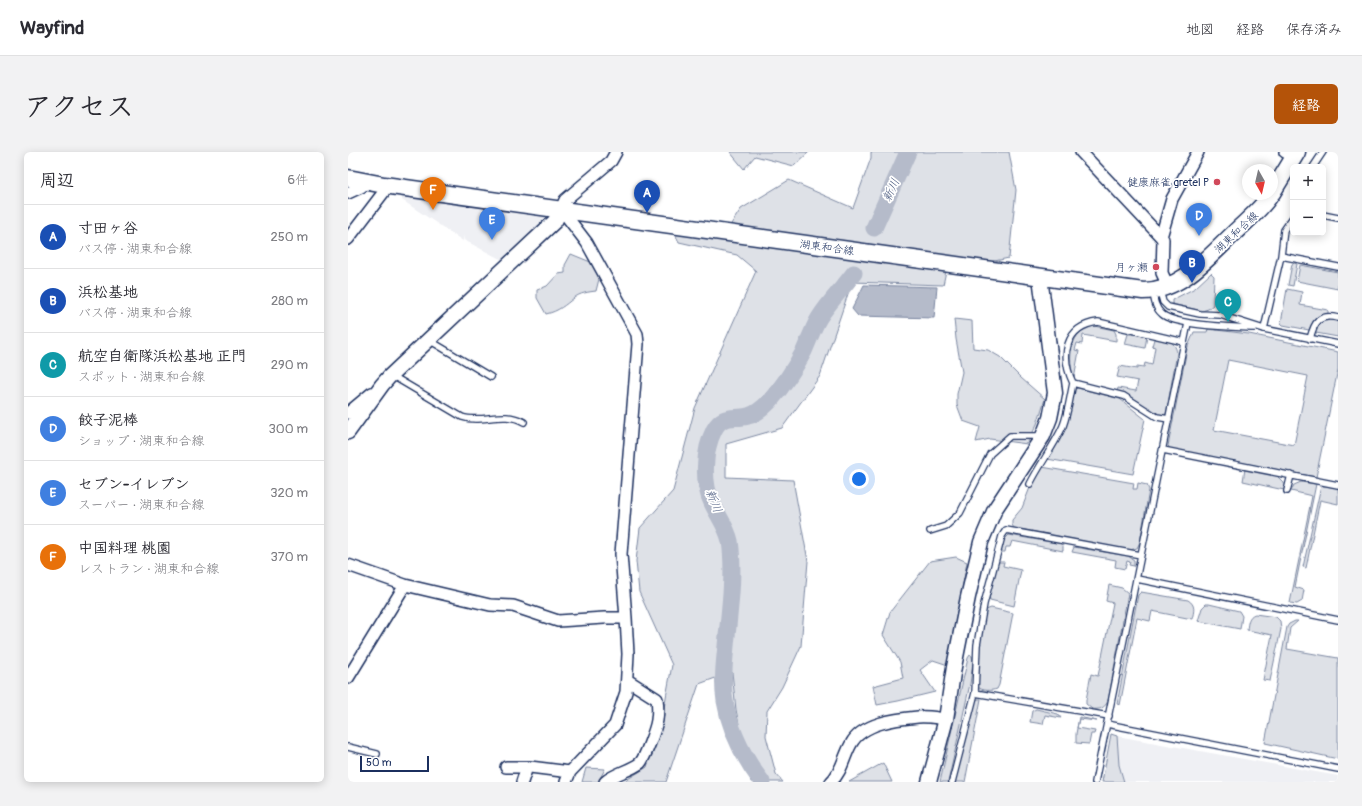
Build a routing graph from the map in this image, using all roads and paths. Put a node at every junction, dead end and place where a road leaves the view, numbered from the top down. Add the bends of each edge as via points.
1 (616, 152) edge
2 (1081, 152) edge
3 (1198, 152) edge
4 (1323, 152) edge
5 (1292, 154) edge
6 (1315, 164) edge
7 (348, 178) edge
8 (368, 181) junction
9 (1278, 181) edge
10 (384, 185) junction
11 (348, 193) edge
12 (1267, 200) edge
13 (561, 209) junction
14 (1326, 216) edge
15 (1338, 218) edge
16 (1290, 222) edge
17 (1161, 237) junction
18 (348, 239) edge
19 (1281, 256) junction
20 (1338, 267) edge
21 (1040, 277) junction
22 (1160, 289) junction
23 (1338, 318) edge
24 (1188, 323) junction
25 (1264, 329) junction
26 (1310, 338) junction
27 (428, 339) junction
28 (1184, 342) junction
29 (1338, 344) edge
30 (491, 377) dead end
31 (386, 380) junction
32 (1073, 383) junction
33 (348, 413) edge
34 (1169, 419) junction
35 (524, 422) dead end
36 (348, 432) edge
37 (1043, 436) junction
38 (1163, 450) junction
39 (1291, 475) junction
40 (1030, 484) dead end
41 (1338, 485) edge
42 (1287, 491) dead end
43 (930, 531) dead end
44 (1141, 555) junction
45 (348, 565) edge
46 (1137, 579) junction
47 (405, 585) junction
48 (626, 618) junction
49 (1338, 620) edge
50 (348, 677) edge
51 (627, 680) junction
52 (975, 693) junction
53 (1109, 716) junction
54 (946, 718) junction
55 (1107, 724) junction
56 (348, 747) edge
57 (377, 754) dead end
58 (506, 767) dead end
59 (527, 767) junction
60 (1338, 769) edge
61 (568, 777) edge
62 (522, 782) edge
63 (605, 782) edge
64 (831, 782) edge
65 (929, 782) edge
66 (952, 782) edge
67 (1095, 782) edge

1 - 13 street via 611,161 565,200
2 - 17 street
3 - 17 street via 1172,199
4 - 6 lane
5 - 9 main road, 湖東和合線
7 - 8 main road, 湖東和合線
8 - 10 main road, 湖東和合線
8 - 11 street
10 - 13 main road, 湖東和合線
10 - 18 street via 383,193
12 - 22 main road, 湖東和合線 via 1204,262
13 - 21 main road, 湖東和合線
13 - 27 street via 556,221
13 - 48 street via 587,243 637,334 622,554
14 - 15 lane
16 - 19 lane via 1284,230
17 - 22 street via 1163,242
19 - 20 lane
19 - 25 lane
21 - 22 main road, 湖東和合線 via 1136,291
21 - 37 street via 1055,393
22 - 24 lane via 1154,300 1163,316
22 - 25 lane via 1163,302 1168,307 1200,314 1220,315
23 - 26 lane via 1327,316 1320,319
24 - 25 lane
24 - 28 lane
25 - 26 lane
26 - 29 lane
27 - 30 lane
27 - 31 street
28 - 32 lane via 1098,322 1089,323 1079,328 1068,345 1067,367
28 - 34 lane
31 - 33 street
31 - 35 lane via 468,419 507,417
31 - 36 street
32 - 34 lane via 1124,396 1157,417
32 - 40 lane via 1062,427
34 - 38 lane
37 - 43 lane via 1010,436 990,454 960,513 946,526
37 - 54 street via 995,509 981,542 954,667
38 - 39 lane
38 - 44 lane
39 - 41 lane
39 - 42 lane
44 - 46 lane
44 - 52 lane via 1006,530 1002,536 984,604 977,645
45 - 47 street
46 - 49 lane
46 - 53 lane
47 - 48 street via 490,605 513,606 558,621
47 - 50 street
48 - 51 street
51 - 61 street via 626,692 615,725
51 - 63 street via 657,699 657,720 641,763
52 - 53 lane
52 - 66 lane
53 - 55 lane
54 - 64 street via 919,716 882,723 862,730 851,743 842,766
54 - 65 street
55 - 60 lane
55 - 67 lane
56 - 57 lane
58 - 59 street
59 - 61 street
59 - 62 street

